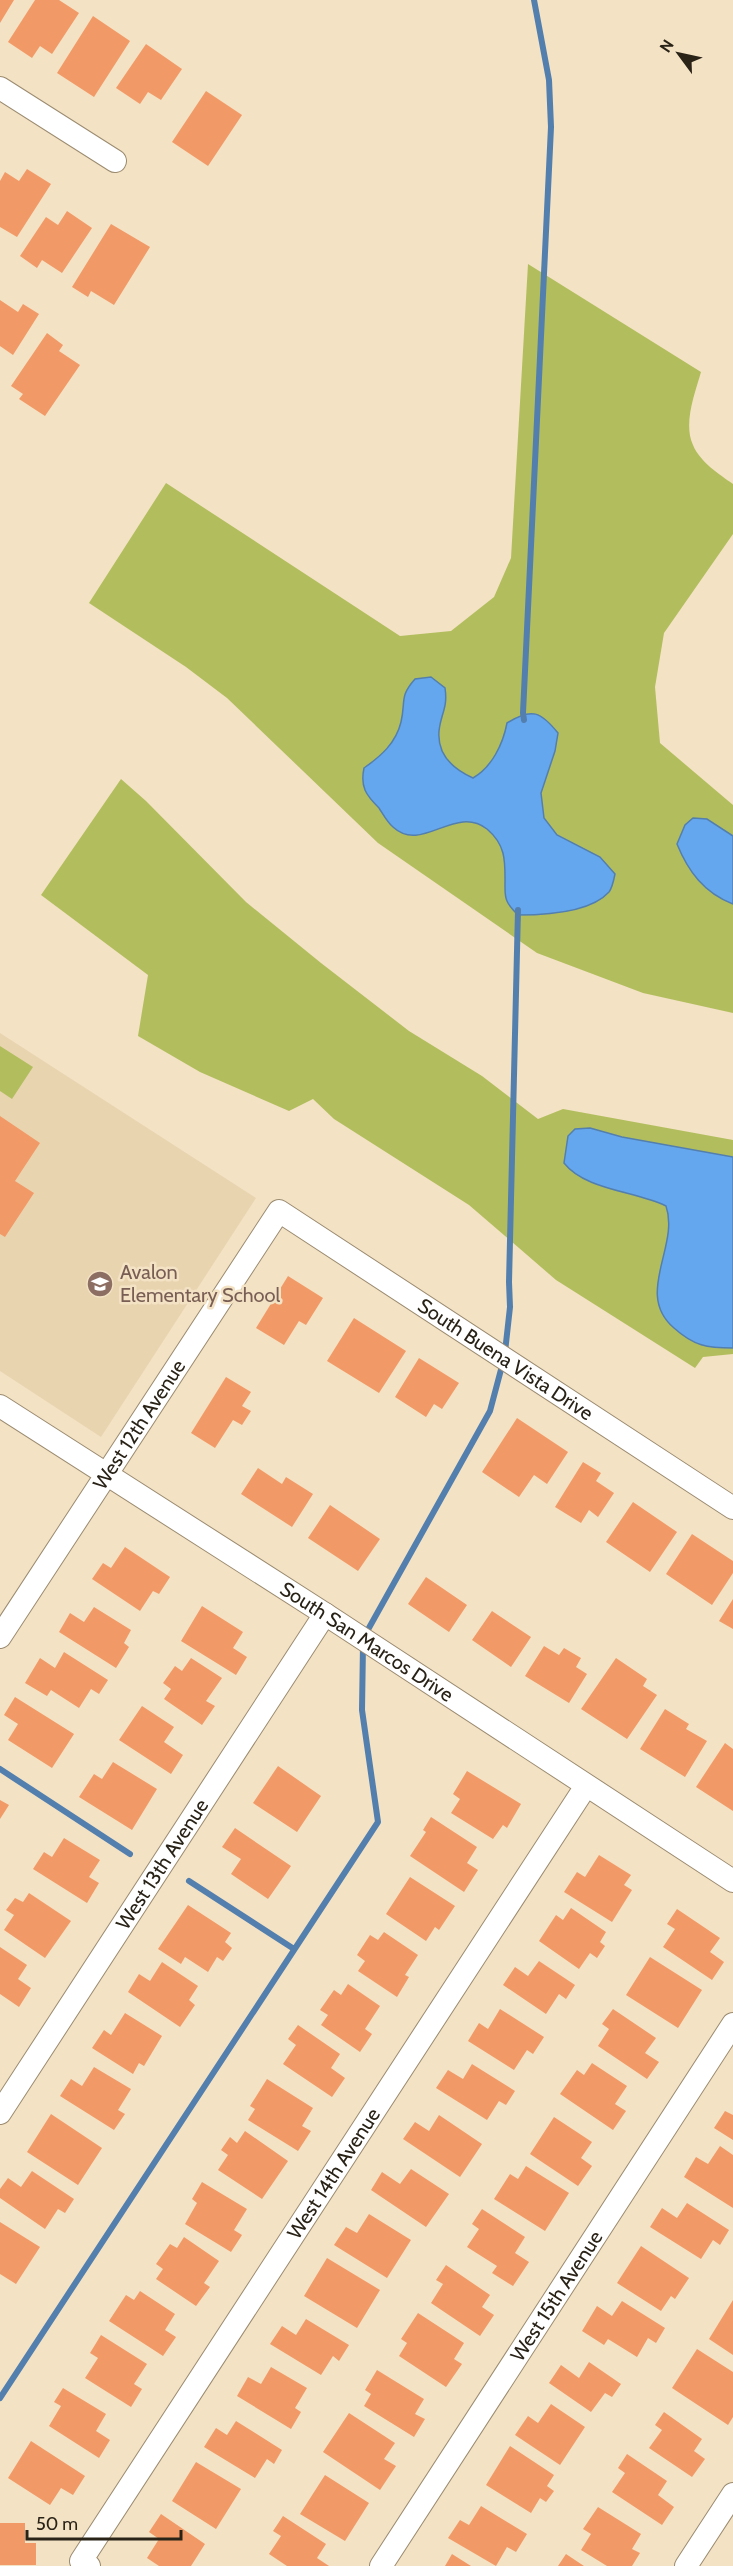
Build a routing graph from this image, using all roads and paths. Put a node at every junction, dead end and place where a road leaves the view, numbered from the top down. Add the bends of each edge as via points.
1 (0, 88) edge
2 (115, 161) dead end
3 (279, 1212) joint
4 (0, 1406) edge
5 (106, 1474) junction
6 (733, 1508) edge
7 (325, 1614) junction
8 (0, 1637) edge
9 (586, 1786) junction
10 (733, 1881) edge
11 (733, 2024) edge
12 (0, 2113) edge
13 (733, 2494) edge
14 (85, 2563) edge
15 (381, 2566) edge
16 (686, 2566) edge

1 - 2 street
3 - 5 street, West 12th Avenue
3 - 6 street, South Buena Vista Drive
4 - 5 street, South San Marcos Drive
5 - 7 street, South San Marcos Drive
5 - 8 street, West 12th Avenue
7 - 9 street, South San Marcos Drive
7 - 12 street, West 13th Avenue
9 - 10 street, South San Marcos Drive
9 - 14 street, West 14th Avenue
11 - 15 street, West 15th Avenue
13 - 16 street

